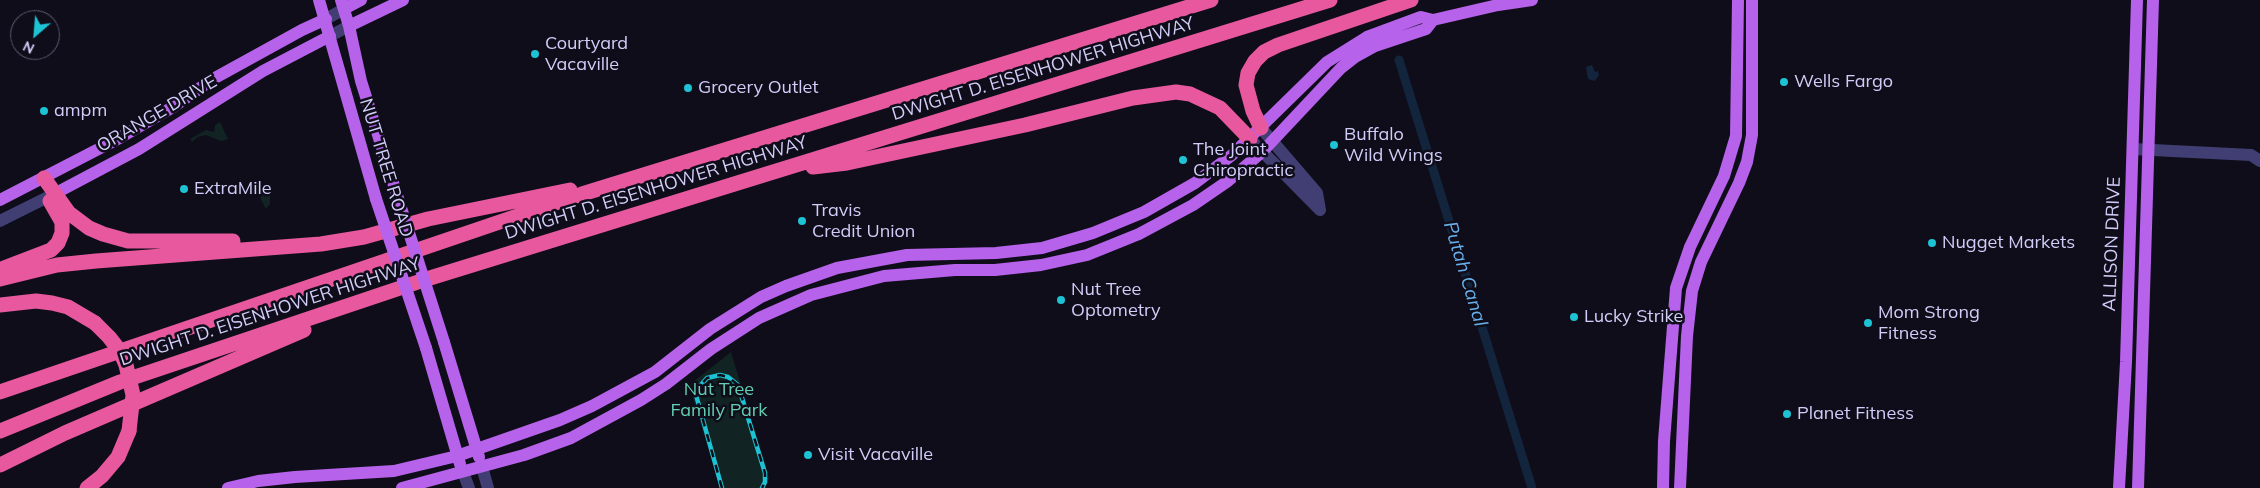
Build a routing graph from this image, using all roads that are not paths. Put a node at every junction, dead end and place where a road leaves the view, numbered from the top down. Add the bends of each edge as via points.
1 (320, 0) edge
2 (361, 0) edge
3 (403, 0) edge
4 (1212, 0) edge
5 (1330, 0) edge
6 (1411, 0) edge
7 (1532, 0) edge
8 (1738, 0) edge
9 (1752, 0) edge
10 (2137, 0) edge
11 (2153, 0) edge
12 (342, 5) edge
13 (326, 19) junction
14 (1432, 20) junction
15 (349, 26) junction
16 (330, 36) junction
17 (1256, 133) junction
18 (1273, 141) junction
19 (2132, 149) junction
20 (2149, 150) junction
21 (1262, 152) junction
22 (2260, 161) edge
23 (769, 173) junction
24 (635, 177) junction
25 (40, 180) junction
26 (1717, 191) junction
27 (51, 195) junction
28 (0, 200) edge
29 (0, 222) edge
30 (1093, 234) junction
31 (321, 244) junction
32 (1709, 244) junction
33 (1017, 250) junction
34 (1028, 266) junction
35 (0, 270) edge
36 (927, 272) junction
37 (1680, 274) junction
38 (430, 278) junction
39 (0, 279) edge
40 (0, 305) edge
41 (1687, 336) junction
42 (1672, 341) junction
43 (0, 392) edge
44 (1683, 406) junction
45 (1666, 420) junction
46 (0, 431) edge
47 (477, 450) junction
48 (457, 456) junction
49 (0, 466) edge
50 (482, 467) junction
51 (463, 472) junction
52 (1680, 482) edge
53 (87, 488) edge
54 (228, 488) edge
55 (402, 488) edge
56 (469, 488) edge
57 (488, 488) edge
58 (1663, 488) edge
59 (2120, 488) edge
60 (2138, 488) edge

1 - 13 main road, NUT TREE ROAD
2 - 12 main road
3 - 15 main road
4 - 24 highway, DWIGHT D. EISENHOWER HIGHWAY
5 - 23 highway, DWIGHT D. EISENHOWER HIGHWAY
6 - 17 highway via 1264,52 1248,73 1246,86
7 - 14 main road via 1498,4
8 - 26 main road via 1737,126 1730,160
9 - 32 main road via 1750,149 1739,183
10 - 19 main road, ALLISON DRIVE
11 - 20 main road, ALLISON DRIVE
12 - 13 street
12 - 15 main road, NUT TREE ROAD
13 - 16 main road, NUT TREE ROAD
13 - 25 main road, ORANGE DRIVE via 259,53 206,83 173,107
14 - 17 main road via 1421,17 1367,36 1348,47 1327,62
14 - 18 main road via 1426,29 1375,46 1355,57
15 - 16 street
15 - 47 main road, NUT TREE ROAD, bridge via 361,81
16 - 27 main road, ORANGE DRIVE via 263,71 139,149
16 - 48 main road, NUT TREE ROAD, bridge via 376,199 426,348
17 - 18 street
17 - 21 street
17 - 23 highway via 1220,108 1198,97 1176,92 1133,98 847,163
17 - 30 main road via 1232,155 1175,196
18 - 21 main road
18 - 21 street via 1317,193 1320,210
19 - 20 street
19 - 59 main road, ALLISON DRIVE
20 - 22 street via 2252,156
20 - 60 main road, ALLISON DRIVE
21 - 34 main road via 1228,181 1158,225 1087,255
23 - 38 highway, DWIGHT D. EISENHOWER HIGHWAY
24 - 31 highway
24 - 43 highway, DWIGHT D. EISENHOWER HIGHWAY
25 - 27 highway
25 - 28 main road, ORANGE DRIVE
26 - 32 main road via 1723,198 1708,229
26 - 37 main road
27 - 29 street, ORANGE DRIVE
27 - 31 highway via 89,228 113,238 306,241
27 - 35 highway via 62,222 58,243 51,250
30 - 33 main road via 1042,248
30 - 34 main road via 1081,246 1032,258
31 - 39 highway via 57,265
32 - 41 main road via 1694,282
33 - 36 main road via 1013,259 1007,262 938,265
33 - 47 main road via 907,255 844,266 811,276 738,310 655,372 592,406
34 - 36 main road
36 - 50 main road via 835,287 788,304 734,334 666,384 613,416 571,438
37 - 41 main road via 1680,323
37 - 42 main road
38 - 46 highway, DWIGHT D. EISENHOWER HIGHWAY via 120,382
38 - 49 highway via 48,441
40 - 53 highway, bridge via 36,300 68,307 95,323 120,351 133,395 129,431 110,467
41 - 42 main road
41 - 44 main road
42 - 44 main road via 1680,347 1678,386
42 - 45 main road
44 - 52 main road
45 - 52 main road via 1672,434 1672,471
45 - 58 main road
47 - 48 main road
47 - 50 main road, NUT TREE ROAD
48 - 51 main road, NUT TREE ROAD
48 - 54 main road via 394,471 295,477
50 - 51 main road
50 - 57 street, NUT TREE ROAD
51 - 55 main road
51 - 56 street, NUT TREE ROAD

